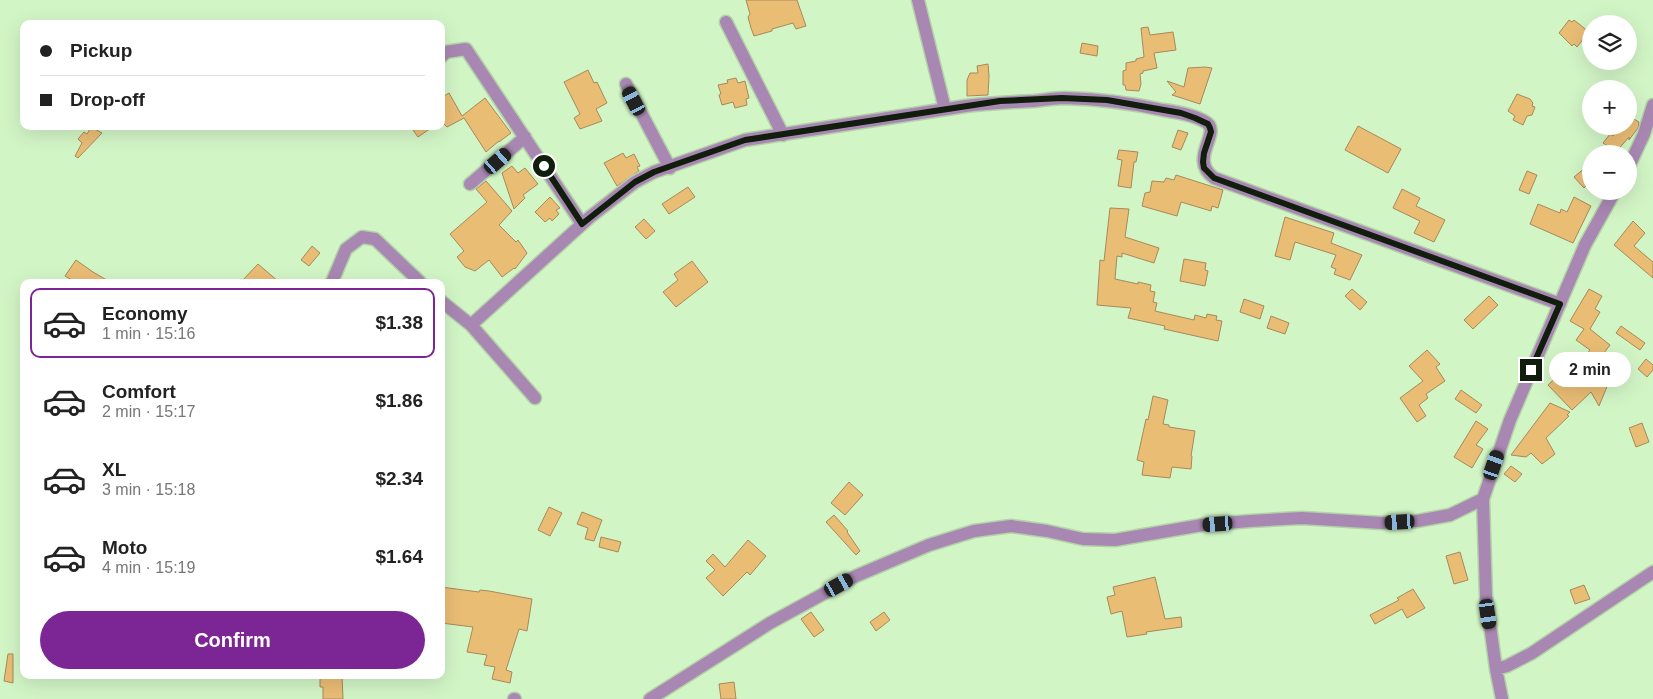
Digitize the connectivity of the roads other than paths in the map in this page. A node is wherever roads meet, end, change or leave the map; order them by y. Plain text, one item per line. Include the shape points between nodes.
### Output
1 (918, 0) edge
2 (726, 22) dead end
3 (445, 53) edge
4 (626, 84) dead end
5 (1653, 105) edge
6 (945, 109) junction
7 (783, 135) junction
8 (525, 137) junction
9 (1637, 149) edge
10 (670, 168) junction
11 (470, 184) dead end
12 (1610, 200) edge
13 (582, 224) junction
14 (333, 279) edge
15 (417, 279) edge
16 (445, 304) edge
17 (1560, 304) junction
18 (471, 325) junction
19 (535, 398) dead end
20 (1483, 499) junction
21 (1653, 572) edge
22 (1496, 669) junction
23 (650, 699) edge
24 (1502, 699) edge

1 - 6 street
2 - 7 street
3 - 8 street via 466,49
4 - 10 street
5 - 9 street
6 - 7 street
6 - 17 street via 1000,101 1062,98 1107,100 1181,113 1208,124 1211,132 1203,162 1204,168 1214,178
7 - 10 street via 745,140
8 - 11 street
8 - 13 street
10 - 13 street via 635,182
12 - 17 street via 1585,245
13 - 18 street
14 - 15 street via 346,249 362,237 375,239
16 - 18 street
17 - 20 street via 1510,420
18 - 19 street
20 - 22 street via 1486,596
20 - 23 street via 1450,515 1418,521 1382,523 1302,518 1250,521 1202,525 1115,540 1083,539 1011,526 974,531 929,545 856,576 770,623
21 - 22 street via 1532,653
22 - 24 street

